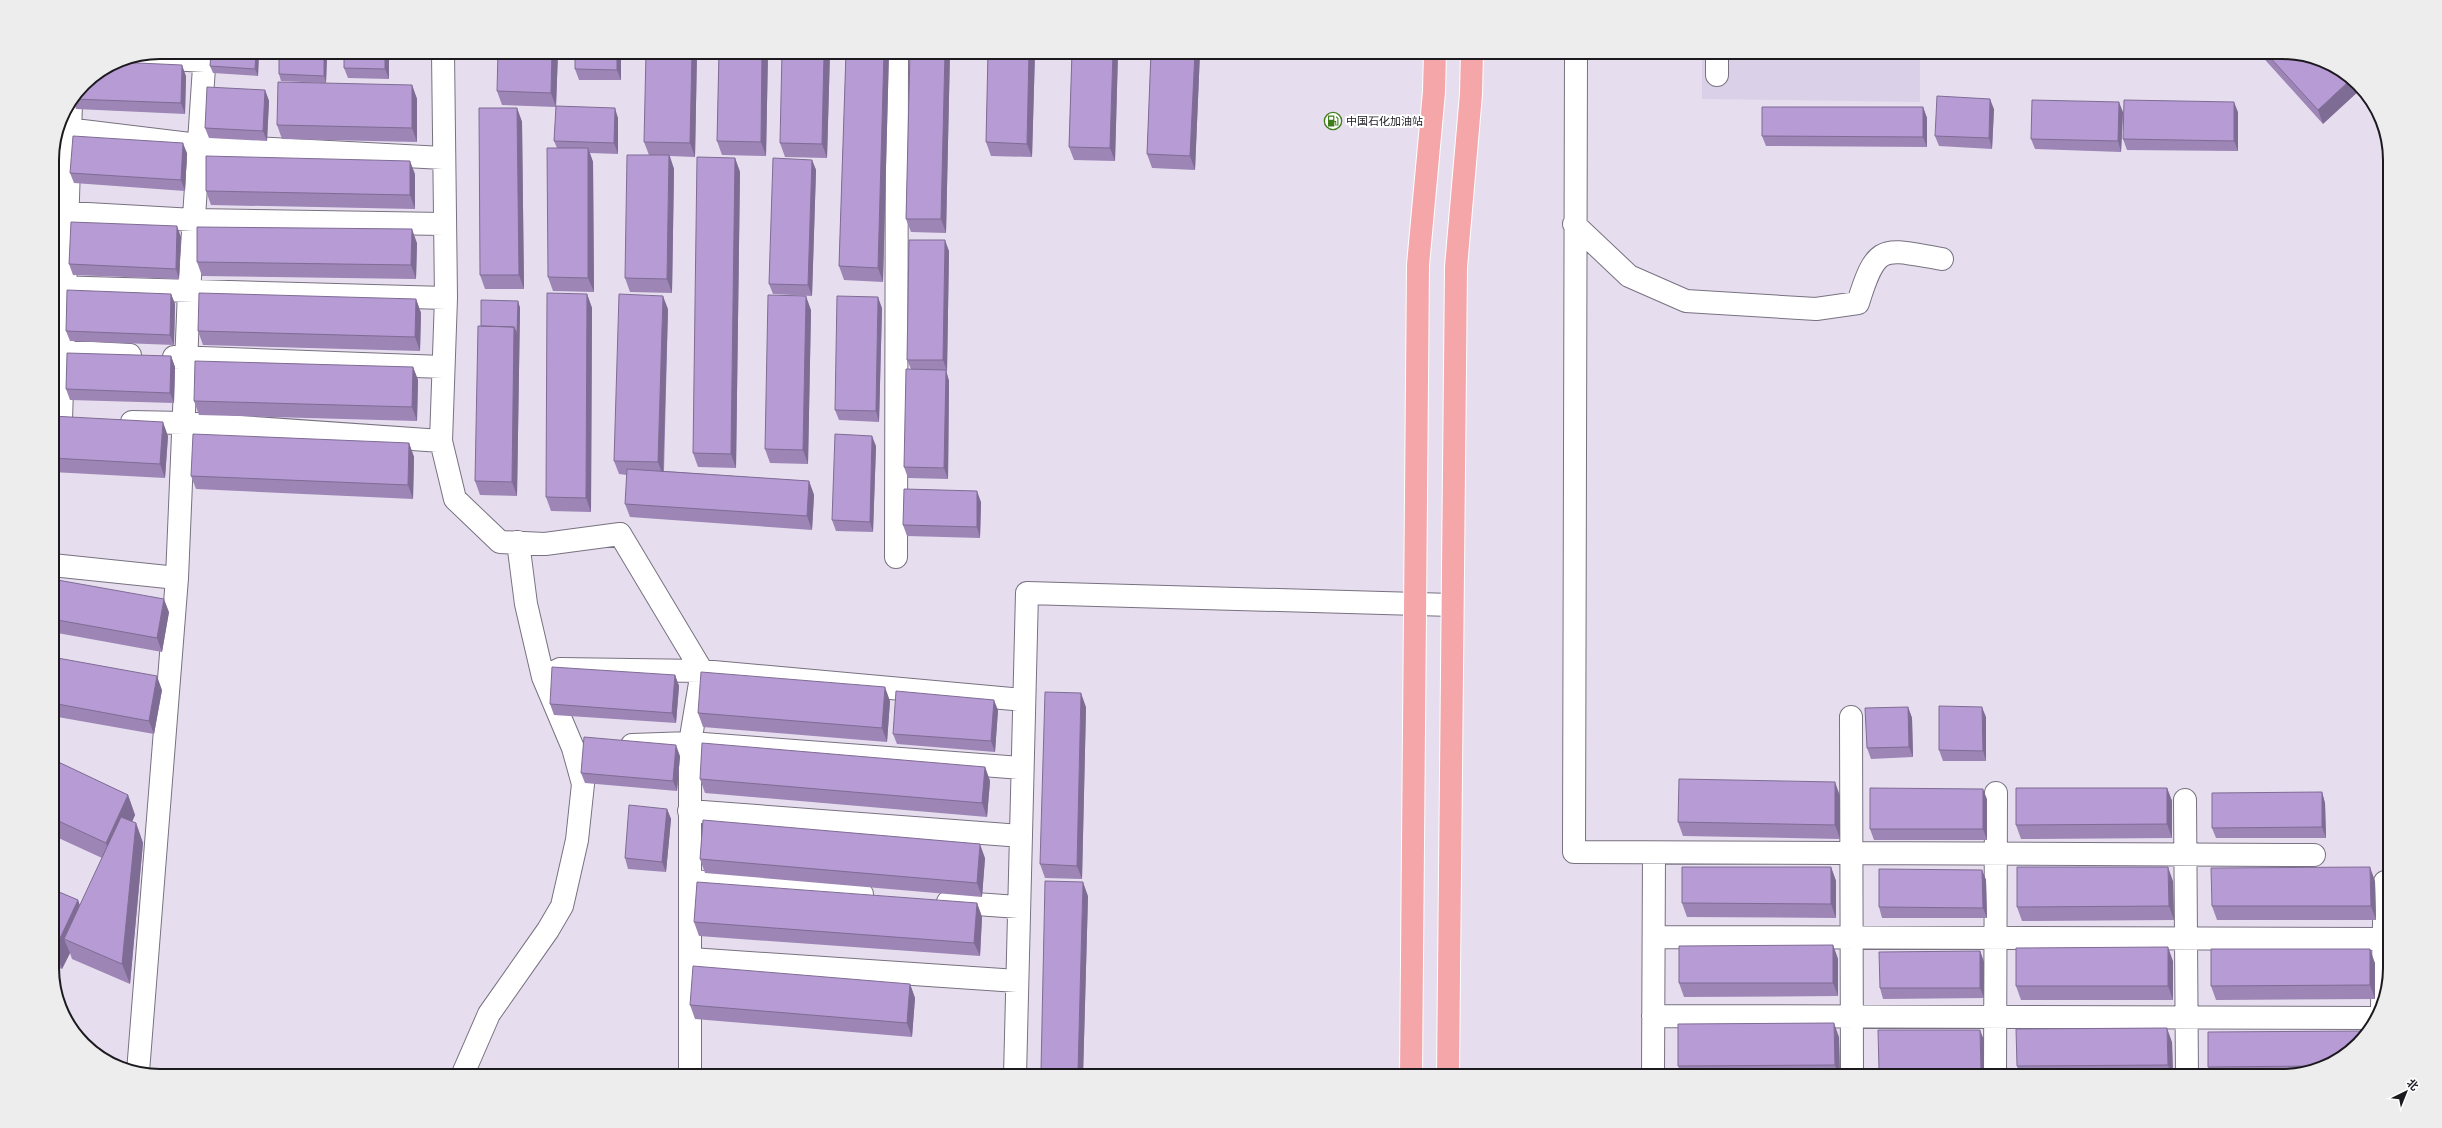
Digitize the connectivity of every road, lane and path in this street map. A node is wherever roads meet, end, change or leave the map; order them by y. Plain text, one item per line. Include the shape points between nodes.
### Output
1 (205, 59) edge
2 (443, 59) edge
3 (897, 59) edge
4 (1435, 59) edge
5 (1472, 59) edge
6 (1576, 59) edge
7 (1717, 59) edge
8 (1717, 75) dead end
9 (64, 128) edge
10 (198, 145) junction
11 (442, 158) junction
12 (60, 213) edge
13 (194, 220) junction
14 (444, 224) junction
15 (1574, 224) junction
16 (1942, 259) dead end
17 (59, 287) edge
18 (189, 292) junction
19 (446, 298) junction
20 (59, 351) edge
21 (188, 358) junction
22 (442, 367) junction
23 (59, 419) edge
24 (84, 420) edge
25 (115, 421) edge
26 (184, 423) junction
27 (441, 442) junction
28 (518, 542) junction
29 (896, 557) dead end
30 (59, 567) edge
31 (177, 578) junction
32 (1416, 603) junction
33 (1452, 605) junction
34 (702, 671) junction
35 (543, 677) junction
36 (1024, 700) junction
37 (1851, 717) dead end
38 (690, 743) junction
39 (615, 746) edge
40 (1022, 768) junction
41 (1996, 793) dead end
42 (2185, 800) dead end
43 (689, 811) junction
44 (1021, 836) junction
45 (1654, 853) junction
46 (1851, 854) junction
47 (1995, 854) junction
48 (2185, 855) junction
49 (2314, 855) dead end
50 (691, 880) junction
51 (878, 896) edge
52 (925, 900) edge
53 (1019, 907) junction
54 (1852, 936) junction
55 (1654, 937) junction
56 (1995, 938) junction
57 (2186, 938) junction
58 (2383, 939) edge
59 (691, 959) junction
60 (1017, 981) junction
61 (1653, 1016) junction
62 (1995, 1016) junction
63 (1852, 1017) junction
64 (2186, 1018) junction
65 (2369, 1018) edge
66 (138, 1067) edge
67 (465, 1069) edge
68 (690, 1069) edge
69 (1014, 1069) edge
70 (1411, 1069) edge
71 (1448, 1069) edge
72 (1653, 1069) edge
73 (1852, 1069) edge
74 (1995, 1069) edge
75 (2187, 1069) edge

1 - 10 street
2 - 11 street
3 - 29 street
4 - 32 main road via 1418,265
5 - 33 main road via 1456,267
6 - 15 street
7 - 8 street
9 - 10 street
9 - 12 street
10 - 11 street
10 - 13 street
11 - 14 street
12 - 13 street
12 - 17 street
13 - 14 street
13 - 18 street
14 - 19 street
15 - 16 street via 1629,276 1686,301 1816,309 1858,303 1867,272 1880,255 1896,251
15 - 45 street via 1574,852
17 - 18 street
18 - 19 street
18 - 21 street
19 - 22 street
20 - 21 street
21 - 22 street
21 - 26 street
22 - 27 street
23 - 24 street
25 - 26 street
26 - 27 street
26 - 31 street
27 - 28 street via 455,499 500,542
28 - 34 street via 545,544 620,534
28 - 35 street via 526,604
30 - 31 street
31 - 66 street
32 - 33 street
32 - 36 street via 1027,594
32 - 70 main road
33 - 71 main road
34 - 35 street via 560,669
34 - 36 street
34 - 38 street
35 - 67 street via 583,748 584,784 577,840 562,906 489,1014
36 - 40 street
37 - 46 street
38 - 39 street
38 - 40 street
38 - 43 street
40 - 44 street
41 - 47 street
42 - 48 street
43 - 44 street
43 - 50 street
44 - 53 street
45 - 46 street
45 - 55 street
46 - 47 street
46 - 54 street
47 - 48 street
47 - 56 street
48 - 49 street
48 - 57 street
50 - 51 street
50 - 59 street
52 - 53 street
53 - 60 street
54 - 55 street
54 - 56 street
54 - 63 street
55 - 61 street
56 - 57 street
56 - 62 street
57 - 58 street
57 - 64 street
59 - 60 street
59 - 68 street
60 - 69 street
61 - 63 street
61 - 72 street
62 - 63 street
62 - 64 street
62 - 74 street
63 - 73 street
64 - 65 street
64 - 75 street

